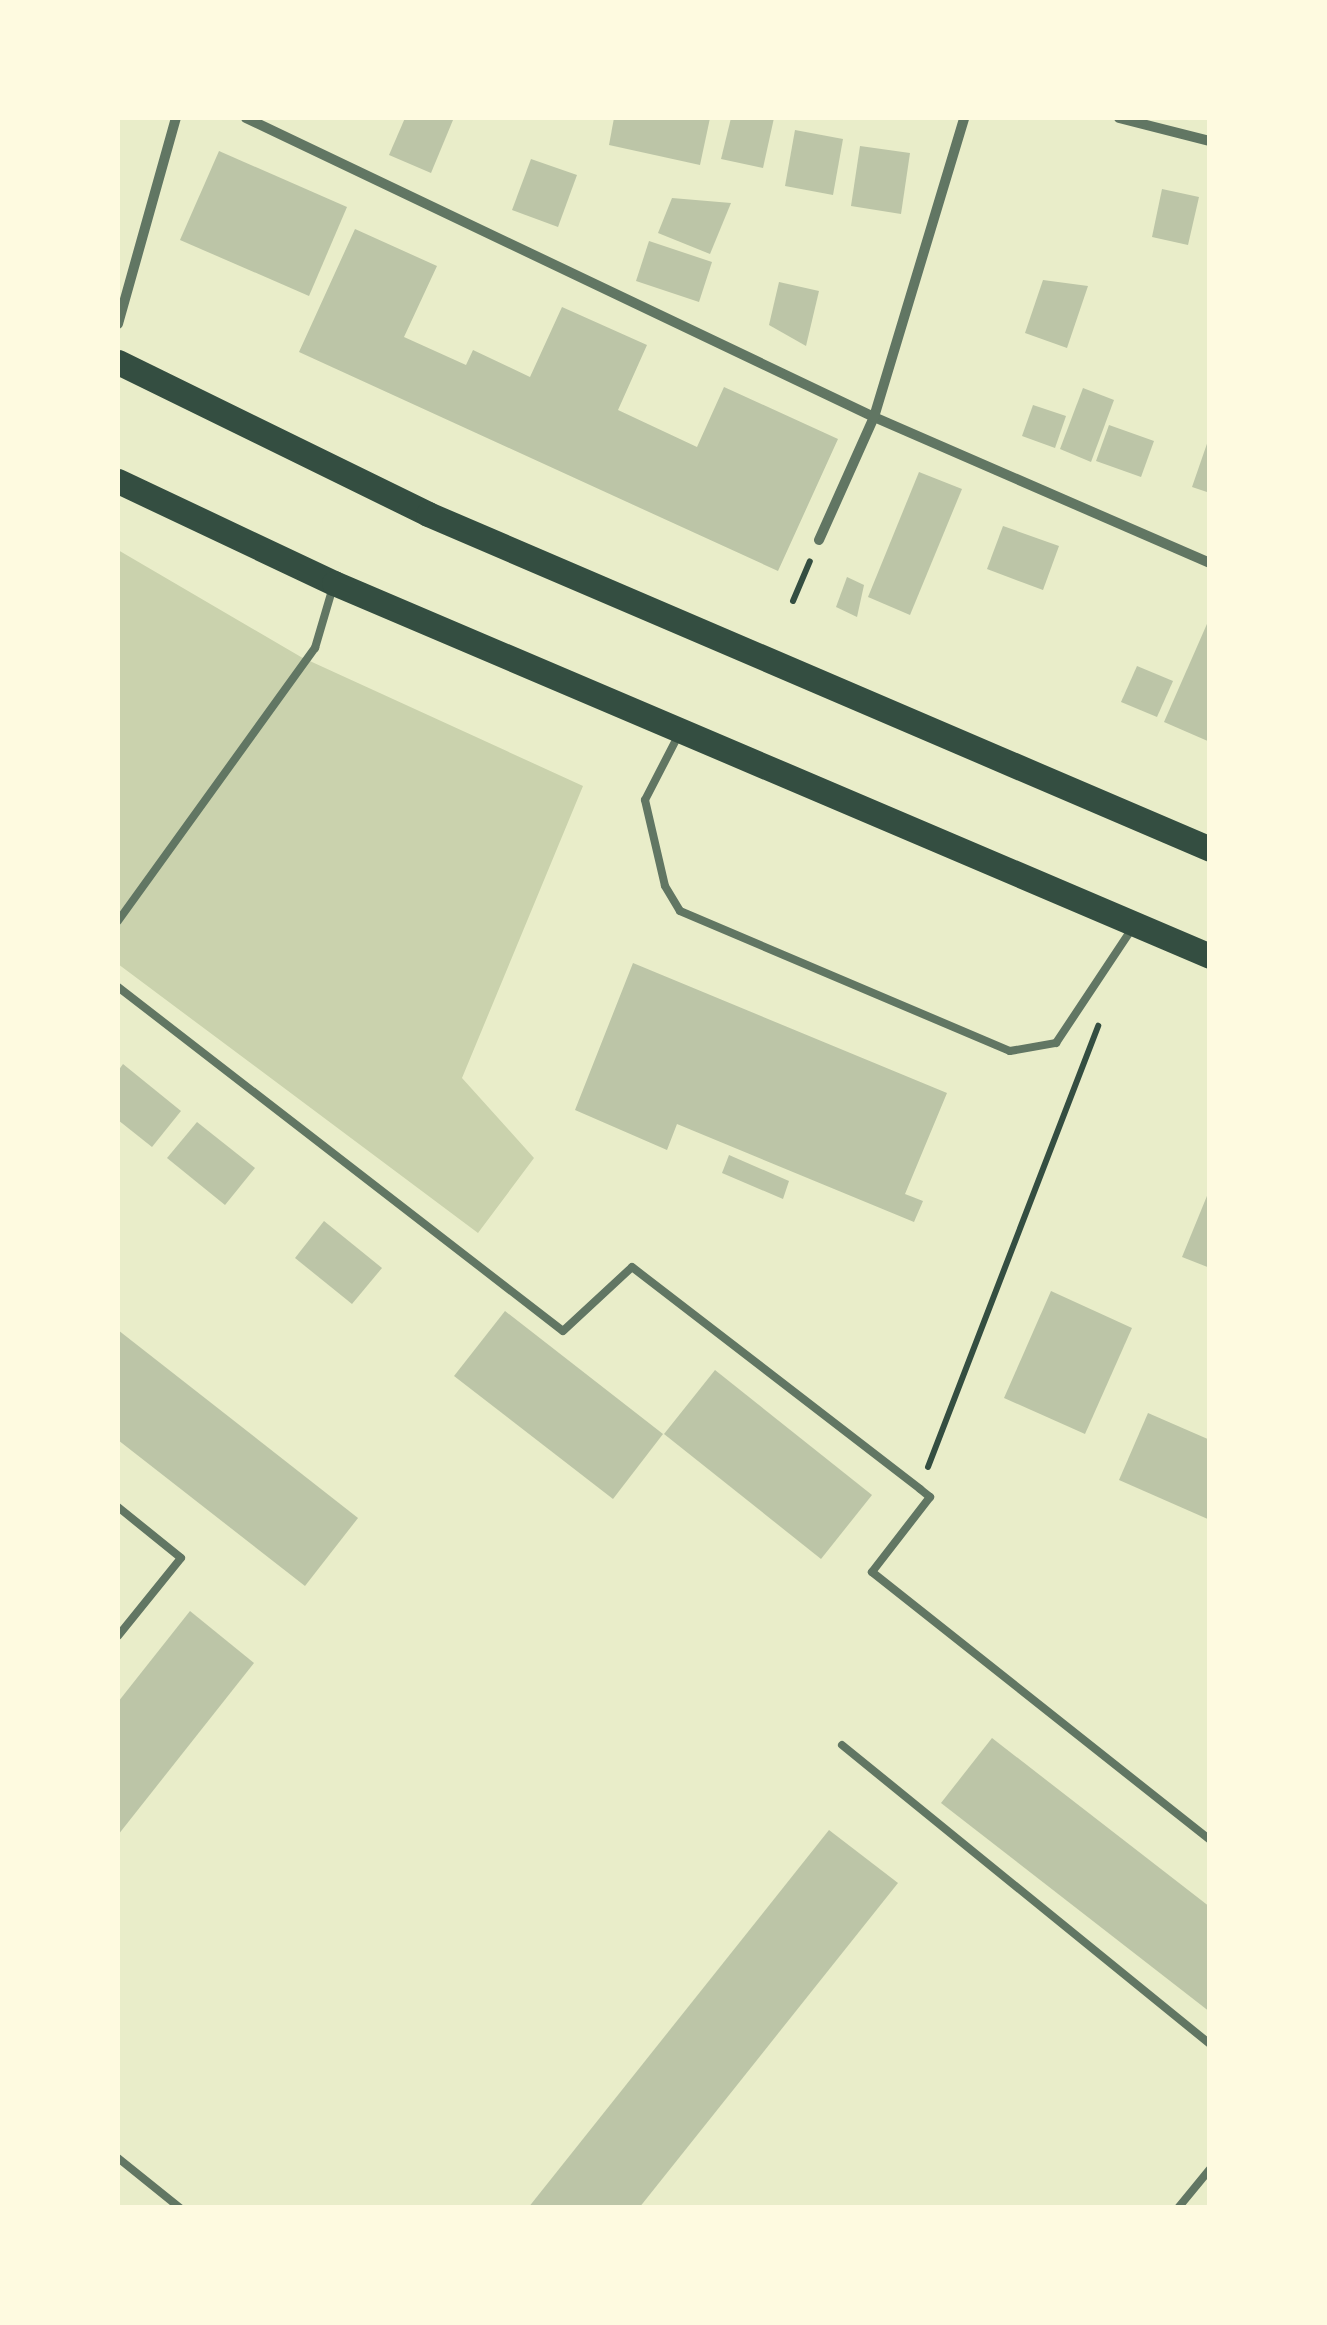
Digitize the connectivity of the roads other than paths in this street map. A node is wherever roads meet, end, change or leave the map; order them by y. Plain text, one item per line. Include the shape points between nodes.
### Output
1 (176, 118) edge
2 (246, 118) edge
3 (964, 118) edge
4 (1119, 118) edge
5 (1210, 141) edge
6 (118, 324) edge
7 (118, 362) edge
8 (874, 418) junction
9 (118, 481) edge
10 (819, 540) road end
11 (1210, 563) edge
12 (334, 583) junction
13 (680, 732) junction
14 (1210, 849) edge
15 (118, 921) edge
16 (1135, 924) junction
17 (1210, 956) edge
18 (118, 987) edge
19 (118, 1507) edge
20 (118, 1636) edge
21 (842, 1744) dead end
22 (1210, 1840) edge
23 (1210, 2044) edge
24 (118, 2158) edge
25 (1210, 2169) edge
26 (180, 2208) edge
27 (1178, 2208) edge

1 - 6 street
2 - 8 street
3 - 8 street
4 - 5 street
7 - 14 main road via 428,514
8 - 10 street
8 - 11 street
9 - 12 main road
12 - 13 main road
12 - 15 lane via 315,648
13 - 16 main road
13 - 16 lane via 644,800 665,886 680,912 1010,1050 1056,1044
16 - 17 main road
18 - 22 lane via 563,1330 632,1267 920,1489 930,1497 872,1572
19 - 20 lane via 181,1558
21 - 23 lane
24 - 26 lane
25 - 27 lane

